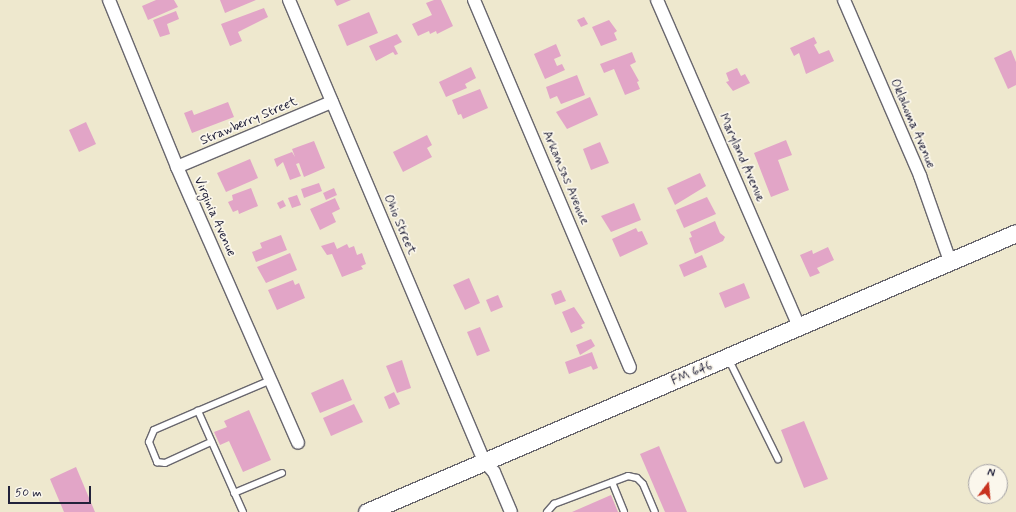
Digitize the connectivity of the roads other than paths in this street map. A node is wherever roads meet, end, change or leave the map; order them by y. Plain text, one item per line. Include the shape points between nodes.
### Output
1 (109, 0) edge
2 (288, 0) edge
3 (474, 0) edge
4 (657, 0) edge
5 (844, 0) edge
6 (332, 102) junction
7 (177, 167) junction
8 (1016, 232) edge
9 (950, 261) junction
10 (800, 327) junction
11 (728, 358) junction
12 (630, 367) dead end
13 (271, 380) junction
14 (198, 411) junction
15 (212, 442) junction
16 (298, 442) dead end
17 (778, 458) dead end
18 (484, 461) junction
19 (282, 473) dead end
20 (612, 482) junction
21 (234, 493) junction
22 (243, 512) edge
23 (367, 512) edge
24 (511, 512) edge
25 (547, 512) edge
26 (624, 512) edge
27 (654, 512) edge

1 - 7 street, Virginia Avenue
2 - 6 street, Ohio Street
3 - 12 street, Arkansas Avenue
4 - 10 street, Maryland Avenue
5 - 9 street, Oklahoma Avenue via 920,176
6 - 7 street, Strawberry Street
6 - 18 street, Ohio Street
7 - 13 street, Virginia Avenue
8 - 9 main road, FM 646 / FM 646
9 - 10 main road, FM 646 / FM 646
10 - 11 main road, FM 646 / FM 646
11 - 17 lane
11 - 18 main road, FM 646 / FM 646
13 - 14 lane
13 - 16 street, Virginia Avenue
14 - 15 lane
14 - 15 lane via 154,430 149,442 157,462 166,463
15 - 21 lane
18 - 23 main road, FM 646 / FM 646
18 - 24 street, Ohio Street via 494,472
19 - 21 lane
20 - 25 lane via 554,504
20 - 26 lane
20 - 27 lane via 628,476 637,478 643,484
21 - 22 lane

